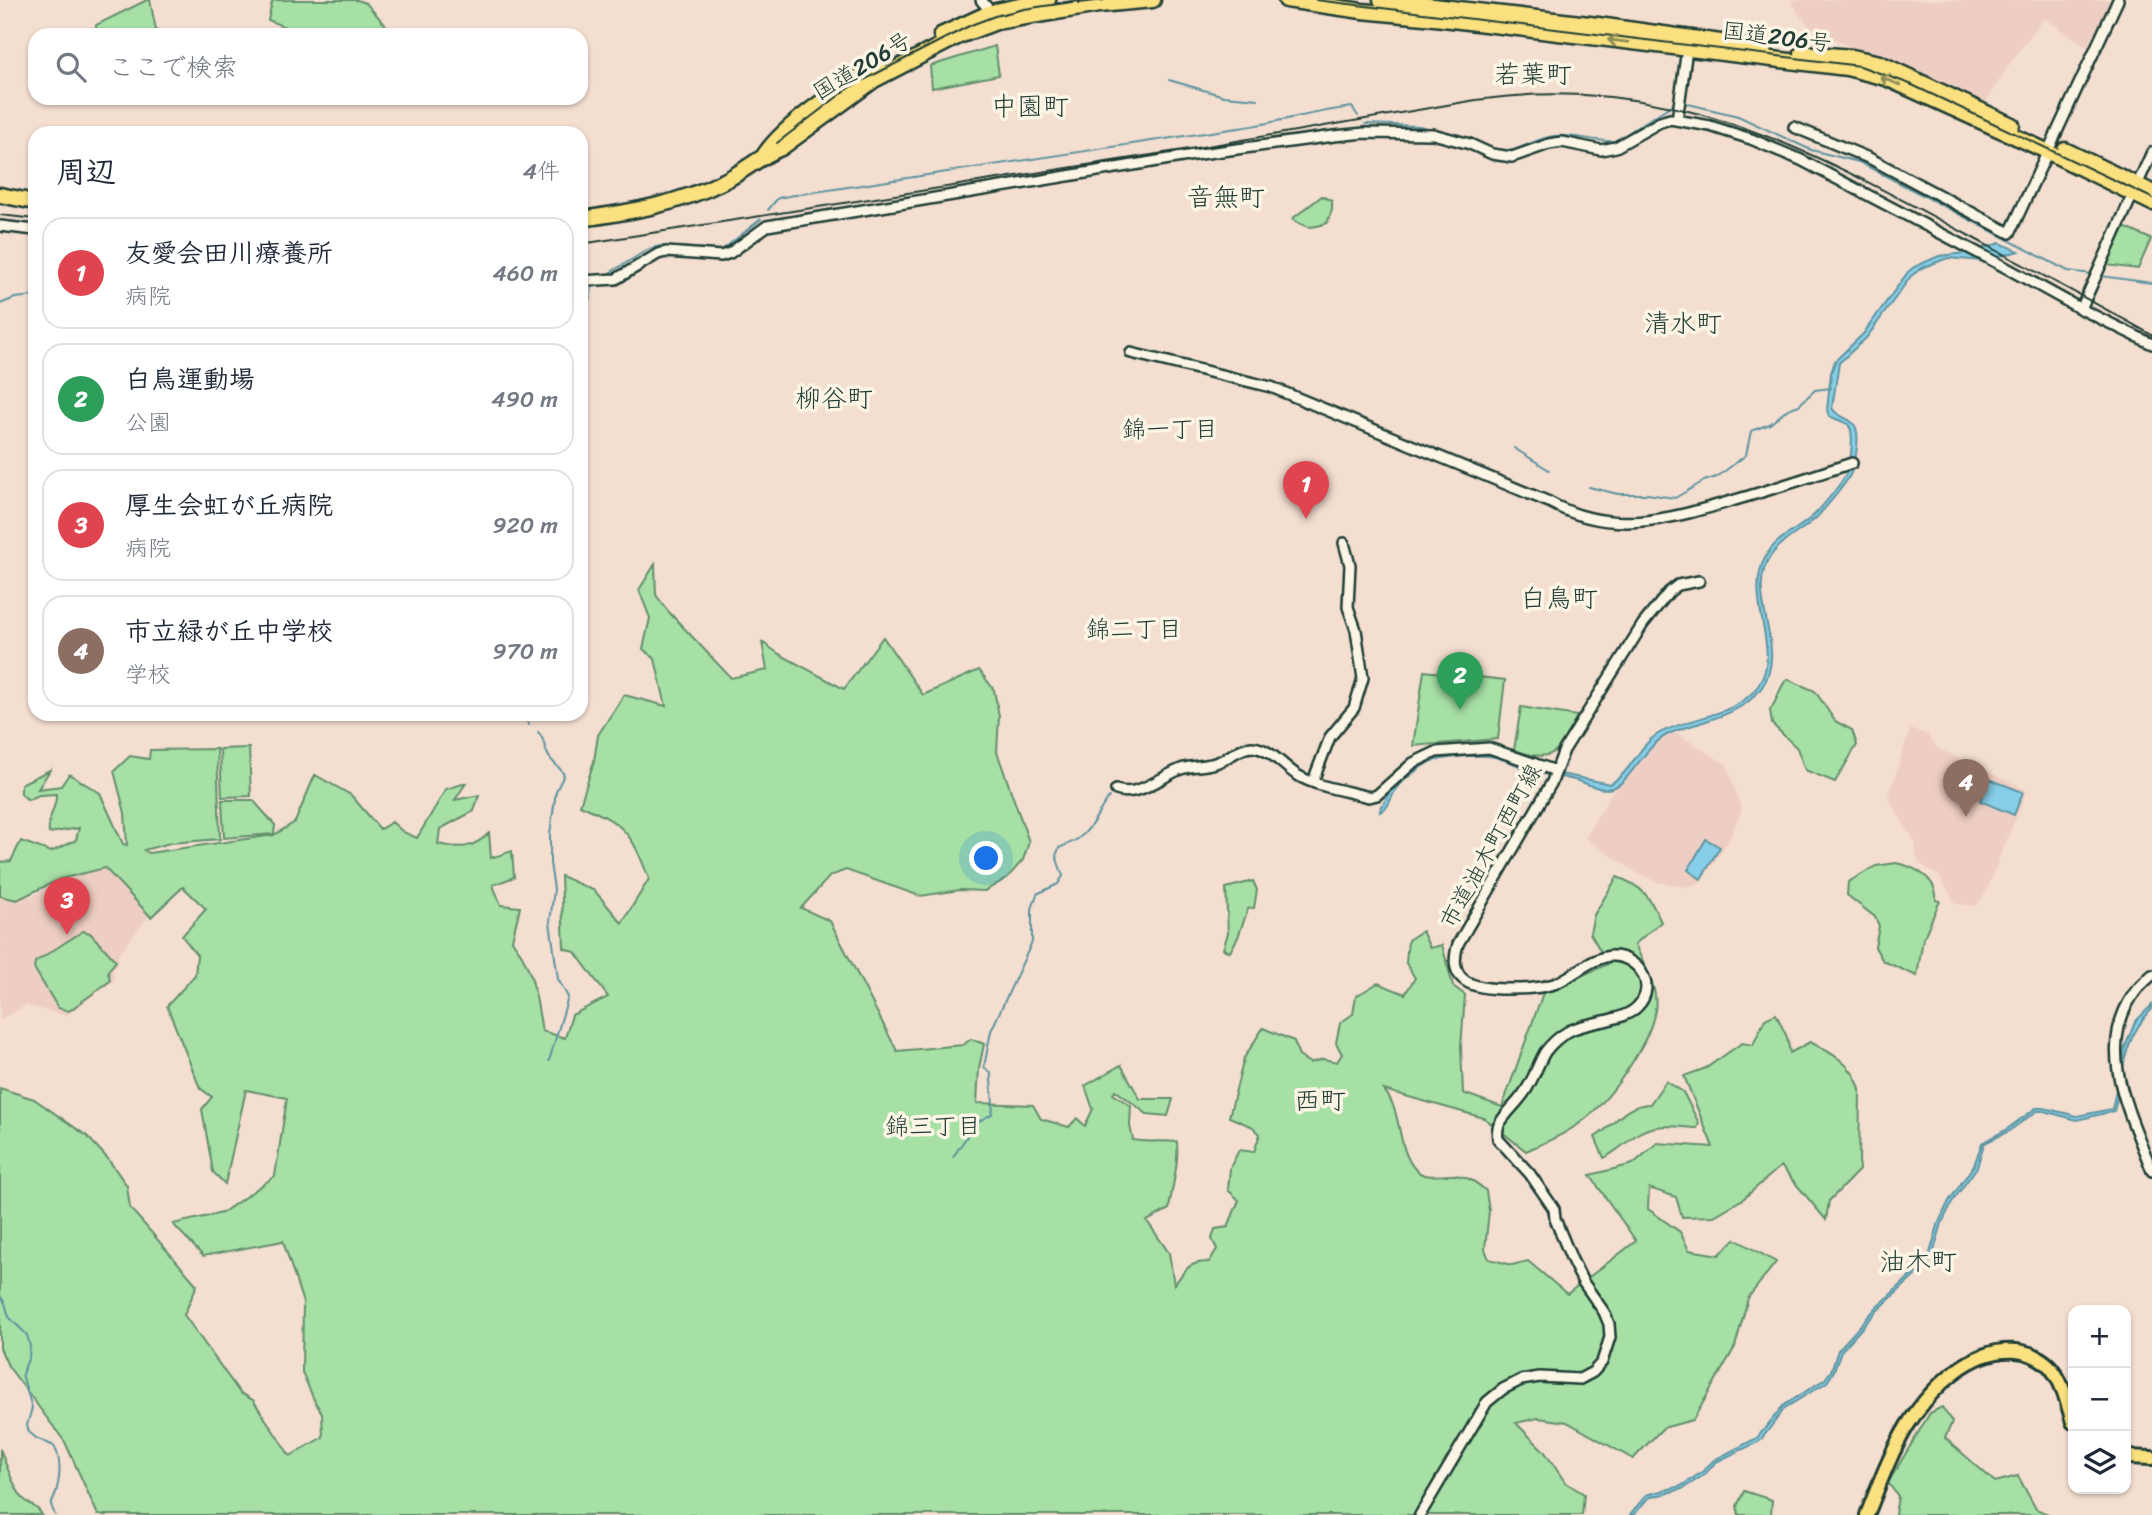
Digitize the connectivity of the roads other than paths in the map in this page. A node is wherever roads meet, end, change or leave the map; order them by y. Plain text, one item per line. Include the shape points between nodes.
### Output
1 (981, 0) edge
2 (1048, 0) edge
3 (1153, 0) edge
4 (1286, 0) edge
5 (1381, 0) edge
6 (2118, 0) edge
7 (1448, 9) edge
8 (991, 12) junction
9 (1687, 49) junction
10 (1677, 120) junction
11 (1794, 127) dead end
12 (2049, 148) junction
13 (2152, 152) edge
14 (765, 154) junction
15 (2135, 189) junction
16 (2152, 192) edge
17 (0, 195) edge
18 (28, 201) edge
19 (2152, 203) edge
20 (588, 218) edge
21 (0, 226) edge
22 (28, 229) edge
23 (588, 281) edge
24 (2081, 309) junction
25 (2152, 344) edge
26 (1131, 353) dead end
27 (1852, 464) dead end
28 (1344, 544) dead end
29 (1699, 581) dead end
30 (1556, 771) junction
31 (1313, 781) junction
32 (1116, 790) dead end
33 (2152, 975) edge
34 (2152, 1171) edge
35 (2068, 1409) edge
36 (2131, 1457) edge
37 (2152, 1458) edge
38 (1420, 1515) edge
39 (1867, 1515) edge

1 - 8 street
2 - 8 highway, 国道206号
3 - 14 highway, 国道206号 via 996,22 960,36 857,90 781,148
4 - 7 highway, 国道206号 via 1362,11
5 - 7 highway, 国道206号
6 - 12 street
9 -> 7 highway, 国道206号
7 - 12 highway, 国道206号 via 1862,58 1896,69
8 - 14 highway, 国道206号 via 853,80 775,140
9 - 10 street
12 -> 9 highway, 国道206号 via 1869,73
10 - 23 street via 1660,122 1616,147 1601,150 1562,142 1512,157 1421,134 1334,136 1200,154 767,226 721,256 666,252 616,279
10 - 24 street via 1751,139 1801,160
11 - 12 street via 1871,159 2011,233
12 - 15 highway, 国道206号
13 - 15 street
14 - 20 highway, 国道206号 via 724,181 672,202
15 - 16 highway, 国道206号
15 - 19 highway, 国道206号
15 - 24 street
17 - 18 highway
21 - 22 street
24 - 25 street
26 - 27 street via 1285,392 1569,513 1600,520 1672,519
28 - 31 street via 1350,565 1348,607 1363,678 1354,708 1330,737
29 - 30 street, 市道油木町西町線 via 1678,585 1643,624 1564,750
30 - 31 street via 1489,748 1424,756 1369,797
30 - 38 street, 市道油木町西町線 via 1454,957 1462,979 1474,987 1540,988 1608,956 1629,960 1643,974 1647,985 1638,1007 1558,1038 1497,1131 1498,1139 1554,1209 1572,1260 1609,1324 1608,1348 1594,1372 1580,1380 1521,1380 1487,1402
31 - 32 street via 1252,747 1216,763 1184,768 1161,781
33 - 34 street via 2134,994 2120,1021 2116,1053 2119,1077
35 - 39 main road via 2054,1371 2031,1353 2011,1350 1966,1363 1926,1400 1907,1427
36 - 37 main road

